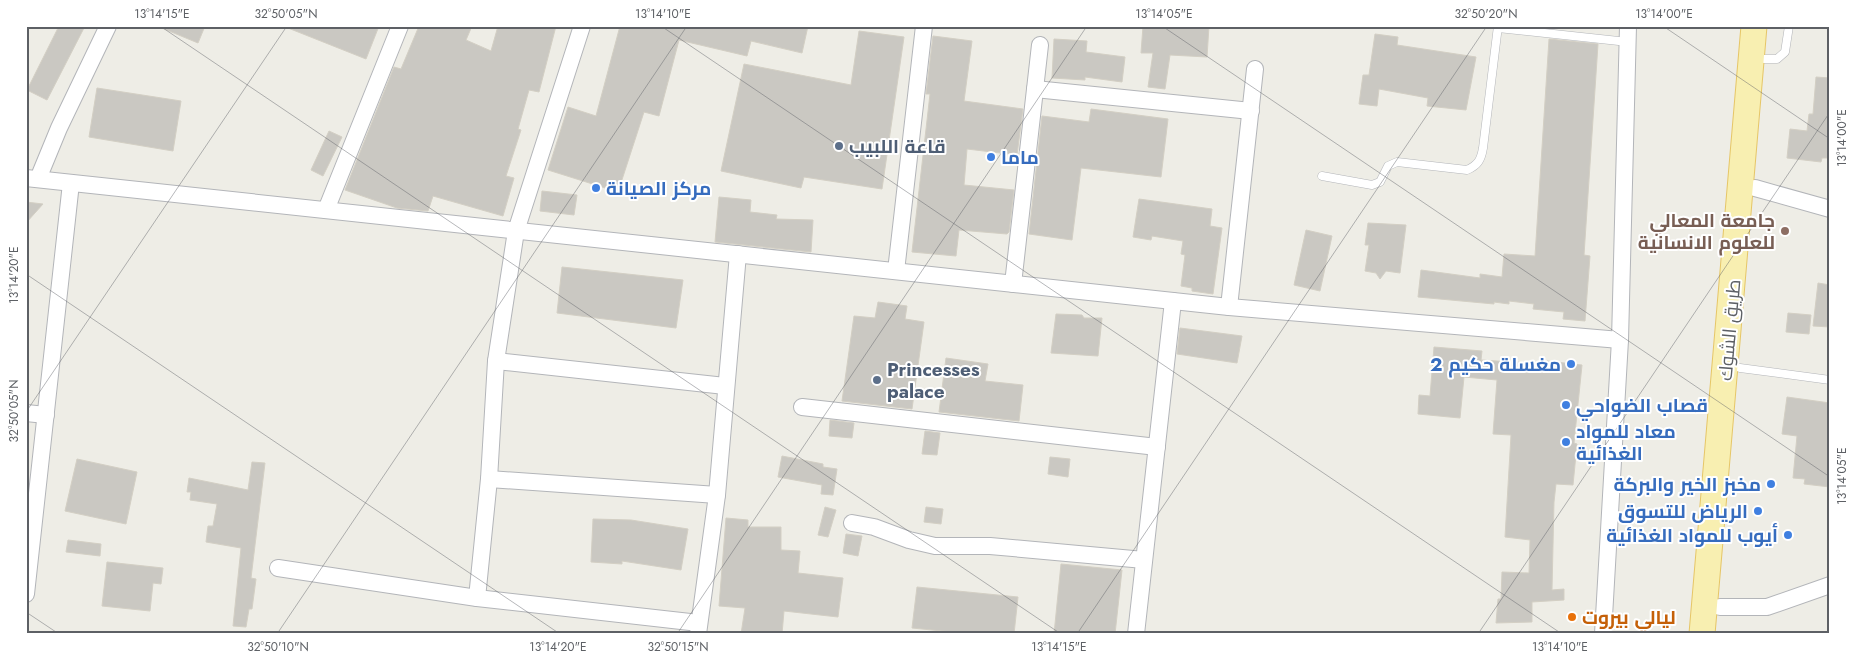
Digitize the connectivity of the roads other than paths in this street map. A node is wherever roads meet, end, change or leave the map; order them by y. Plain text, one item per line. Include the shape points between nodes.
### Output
1 (108, 26) edge
2 (400, 26) edge
3 (582, 26) edge
4 (924, 26) edge
5 (1754, 26) edge
6 (1767, 26) edge
7 (1788, 26) edge
8 (1498, 27) edge
9 (1628, 34) edge
10 (1040, 45) dead end
11 (1764, 58) junction
12 (1255, 69) dead end
13 (1035, 89) junction
14 (1251, 111) junction
15 (1322, 176) dead end
16 (32, 179) edge
17 (72, 183) junction
18 (1755, 188) junction
19 (1830, 209) edge
20 (326, 210) junction
21 (516, 231) junction
22 (738, 254) junction
23 (896, 271) junction
24 (1013, 284) junction
25 (1173, 301) junction
26 (1229, 307) junction
27 (1620, 340) junction
28 (496, 361) junction
29 (1740, 368) junction
30 (1830, 380) edge
31 (725, 386) junction
32 (802, 407) dead end
33 (26, 413) edge
34 (46, 415) junction
35 (1157, 447) junction
36 (489, 479) junction
37 (717, 495) junction
38 (852, 523) dead end
39 (1144, 560) junction
40 (278, 568) dead end
41 (1714, 579) junction
42 (1830, 585) edge
43 (26, 594) edge
44 (477, 598) junction
45 (1720, 607) junction
46 (699, 629) edge
47 (1136, 634) edge
48 (1603, 634) edge
49 (1702, 634) edge
50 (1717, 634) edge

1 - 16 street
2 - 20 street
3 - 21 street
4 - 23 street
5 - 41 main road, طريق الشوك
6 - 11 main road, طريق الشوك
7 - 11 lane via 1785,52 1778,59
8 - 9 lane
8 - 15 lane via 1483,148 1475,166 1467,170 1397,162 1388,166 1380,182 1372,185
9 - 27 street
10 - 13 street
11 - 18 main road, طريق الشوك
12 - 14 street
13 - 14 street
13 - 24 street
14 - 26 street
16 - 17 street
17 - 20 street
17 - 34 street
18 - 19 street
18 - 29 main road, طريق الشوك
20 - 21 street
21 - 22 street
21 - 28 street
22 - 23 street
22 - 31 street
23 - 24 street
24 - 25 street
25 - 26 street
25 - 35 street
26 - 27 street
27 - 48 street
28 - 31 street
28 - 36 street
29 - 30 lane
29 - 41 main road, طريق الشوك
31 - 37 street
32 - 35 street
33 - 34 street
34 - 43 street
35 - 39 street
36 - 37 street
36 - 44 street
37 - 46 street
38 - 39 street via 935,546 990,546
39 - 47 street
40 - 44 street
41 - 45 main road, طريق الشوك
41 - 49 main road, طريق الشوك
42 - 45 street via 1767,607
44 - 46 street
45 - 50 main road, طريق الشوك

